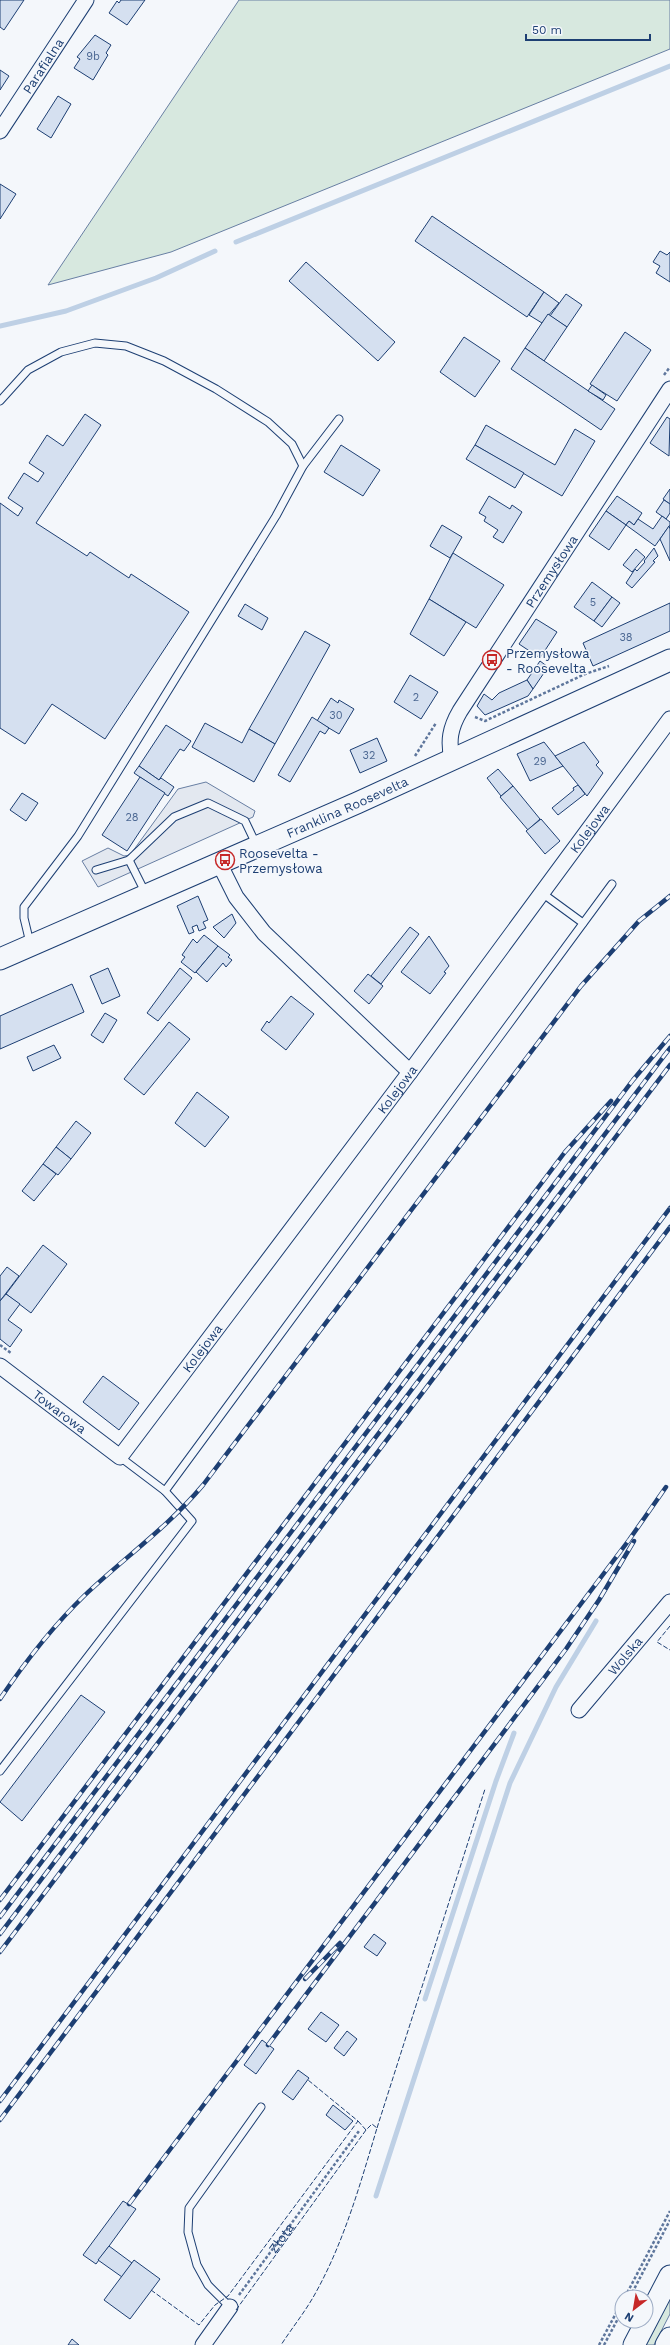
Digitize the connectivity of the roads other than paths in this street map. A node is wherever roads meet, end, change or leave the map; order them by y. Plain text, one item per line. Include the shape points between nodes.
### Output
1 (86, 0) edge
2 (0, 131) edge
3 (670, 389) edge
4 (0, 401) edge
5 (339, 419) dead end
6 (302, 466) junction
7 (670, 660) edge
8 (670, 719) edge
9 (452, 759) junction
10 (257, 846) junction
11 (129, 860) junction
12 (219, 863) junction
13 (96, 870) dead end
14 (612, 884) dead end
15 (542, 893) junction
16 (147, 895) junction
17 (583, 923) junction
18 (32, 947) junction
19 (0, 959) edge
20 (410, 1072) junction
21 (0, 1366) edge
22 (120, 1457) junction
23 (165, 1491) junction
24 (670, 1602) edge
25 (579, 1710) dead end
26 (0, 1771) edge
27 (262, 2107) dead end
28 (670, 2276) edge
29 (230, 2307) joint
30 (670, 2338) edge
31 (203, 2345) edge
32 (634, 2345) edge
33 (666, 2345) edge

1 - 2 street, Parafialna
3 - 9 street, Przemysłowa via 460,711 449,736
4 - 6 lane via 28,370 61,352 95,343 126,346 164,361 216,389 268,422 292,444
5 - 6 lane
6 - 18 lane via 276,516 78,836 24,907 24,918
7 - 9 street, Franklina Roosevelta
8 - 15 street, Kolejowa
9 - 10 street, Franklina Roosevelta
10 - 11 lane via 245,821 208,803 174,817
10 - 12 street, Franklina Roosevelta
11 - 13 lane
11 - 16 lane
12 - 16 street, Franklina Roosevelta
12 - 20 street via 236,897 264,933
14 - 17 lane
15 - 17 lane
15 - 20 street, Kolejowa
16 - 18 street, Franklina Roosevelta
17 - 23 lane
18 - 19 street, Franklina Roosevelta
20 - 22 street, Kolejowa
21 - 22 street, Towarowa
22 - 23 lane
23 - 26 lane via 192,1521
24 - 25 street, Wolska
27 - 29 lane via 189,2208 188,2232 197,2265 208,2285
28 - 32 street
29 - 31 street
30 - 33 street

